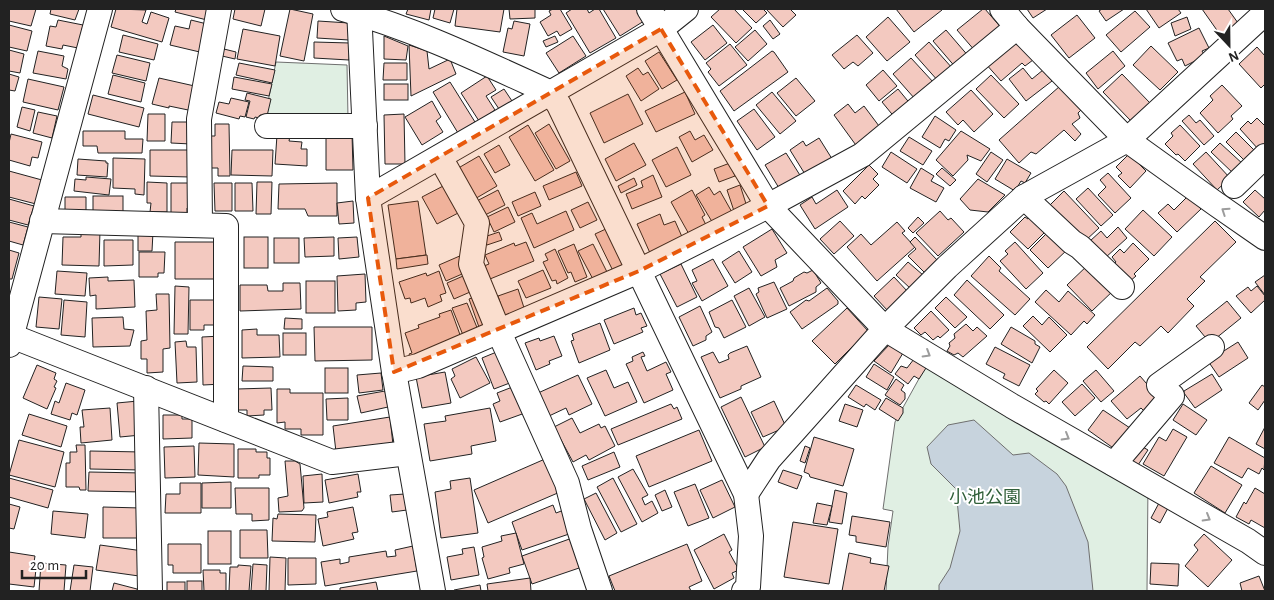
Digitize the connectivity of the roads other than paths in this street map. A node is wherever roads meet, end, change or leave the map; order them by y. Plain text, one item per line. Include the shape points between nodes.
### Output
1 (100, 9) edge
2 (219, 9) edge
3 (686, 9) edge
4 (1002, 9) edge
5 (354, 10) edge
6 (1265, 13) edge
7 (655, 19) edge
8 (1017, 27) junction
9 (551, 93) junction
10 (267, 126) dead end
11 (365, 126) junction
12 (1128, 140) junction
13 (1265, 156) edge
14 (440, 157) junction
15 (1234, 186) dead end
16 (1024, 197) junction
17 (368, 198) junction
18 (768, 206) junction
19 (42, 221) junction
20 (200, 225) junction
21 (1265, 238) edge
22 (639, 271) junction
23 (1122, 287) dead end
24 (885, 329) junction
25 (500, 332) junction
26 (10, 339) edge
27 (1212, 347) dead end
28 (394, 372) junction
29 (146, 388) junction
30 (226, 420) junction
31 (408, 453) junction
32 (1114, 464) junction
33 (746, 494) junction
34 (1265, 553) edge
35 (150, 591) edge
36 (433, 591) edge
37 (600, 591) edge
38 (744, 591) edge

1 - 19 street
2 - 20 street via 198,119
3 - 7 street
4 - 8 street
5 - 9 street via 429,38
5 - 11 street
6 - 12 street
7 - 9 street
7 - 18 street
8 - 12 street
8 - 18 street via 862,155
9 - 14 street
9 - 22 street via 560,105
10 - 11 street
11 - 17 street
12 - 16 street
21 -> 12 street
13 - 15 street
14 - 17 street
14 - 25 street via 477,223 471,264
16 - 23 street
16 - 24 street
17 - 28 street
18 - 22 street
18 - 24 street
19 - 20 street
19 - 26 street
20 - 30 street via 226,226
22 - 25 street
22 - 33 street
24 -> 32 street
24 - 33 street via 769,459
25 - 28 street via 418,366
25 - 37 street via 567,484
26 - 29 street
27 - 32 street via 1159,385 1172,396
28 - 31 street
29 - 30 street
29 - 35 street
30 - 31 street via 332,462
31 - 36 street
32 -> 34 street
33 - 38 street via 751,536 748,587

